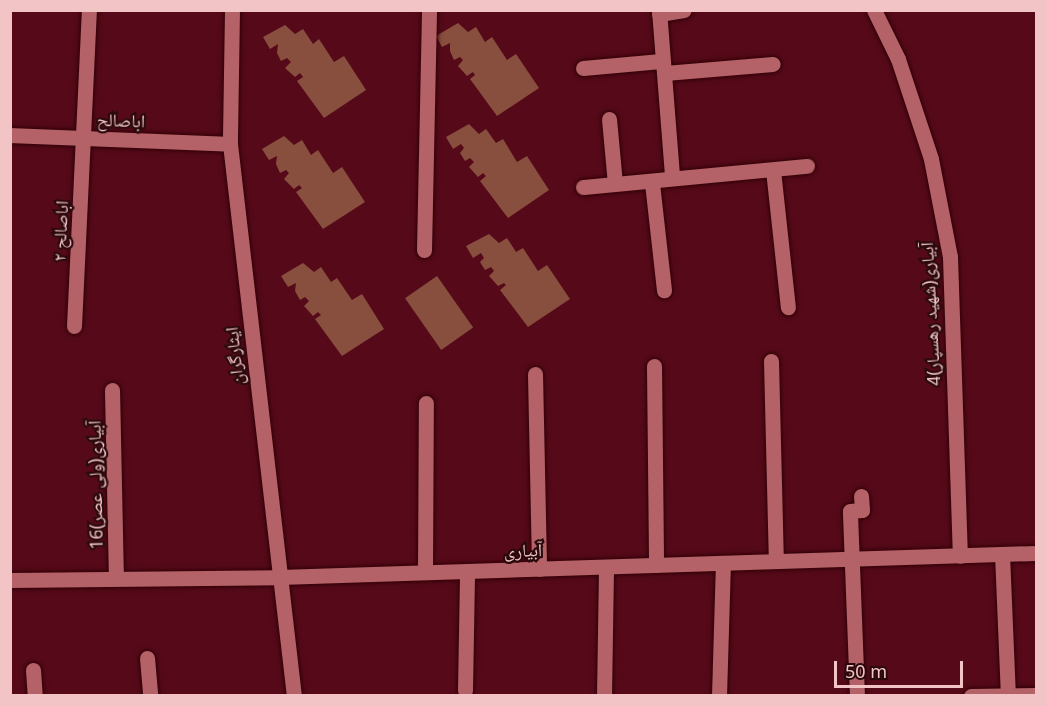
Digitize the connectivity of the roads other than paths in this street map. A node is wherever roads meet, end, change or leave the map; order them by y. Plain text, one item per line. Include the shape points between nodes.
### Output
1 (89, 10) edge
2 (232, 10) edge
3 (429, 10) edge
4 (684, 10) edge
5 (874, 10) edge
6 (659, 12) edge
7 (773, 64) dead end
8 (663, 67) junction
9 (584, 68) dead end
10 (609, 119) dead end
11 (10, 135) edge
12 (84, 139) junction
13 (230, 144) junction
14 (807, 166) dead end
15 (773, 170) junction
16 (672, 177) junction
17 (652, 183) junction
18 (615, 184) junction
19 (583, 187) dead end
20 (424, 250) dead end
21 (664, 290) dead end
22 (788, 307) dead end
23 (74, 326) dead end
24 (771, 361) dead end
25 (654, 366) dead end
26 (536, 374) dead end
27 (112, 390) dead end
28 (426, 403) dead end
29 (861, 496) dead end
30 (1036, 553) edge
31 (1002, 554) junction
32 (960, 556) junction
33 (852, 559) junction
34 (776, 561) junction
35 (723, 563) junction
36 (656, 565) junction
37 (606, 567) junction
38 (538, 569) junction
39 (467, 571) junction
40 (425, 572) junction
41 (279, 577) junction
42 (116, 578) junction
43 (10, 580) edge
44 (147, 658) dead end
45 (33, 670) dead end
46 (465, 690) dead end
47 (1008, 694) edge
48 (1036, 694) edge
49 (984, 695) edge
50 (35, 696) edge
51 (150, 696) edge
52 (294, 696) edge
53 (604, 696) edge
54 (719, 696) edge
55 (857, 696) edge
56 (971, 696) edge

1 - 12 street, اباصالح ۲
2 - 13 street, ایثارگران
3 - 20 street
4 - 6 street
5 - 32 street, 4آبیاری(شهید رهسپار) via 898,59 931,159 950,257
6 - 8 street
7 - 8 street
8 - 9 street
8 - 16 street
10 - 18 street
11 - 12 street, اباصالح
12 - 13 street, اباصالح
12 - 23 street, اباصالح ۲
13 - 41 street, ایثارگران
14 - 15 street
15 - 16 street
15 - 22 street
16 - 17 street
17 - 18 street
17 - 21 street
18 - 19 street
24 - 34 street
25 - 36 street
26 - 38 street
27 - 42 street, 16آبیاری(ولی عصر)
28 - 40 street
29 - 33 street via 862,510 850,511
30 - 31 street, آبیاری
31 - 32 street, آبیاری
31 - 47 street
32 - 33 street, آبیاری
33 - 34 street, آبیاری
33 - 55 street
34 - 35 street, آبیاری
35 - 36 street, آبیاری
35 - 54 street
36 - 37 street, آبیاری
37 - 38 street, آبیاری
37 - 53 street
38 - 39 street, آبیاری
39 - 40 street, آبیاری
39 - 46 street
40 - 41 street, آبیاری
41 - 42 street, آبیاری
41 - 52 street, ایثارگران
42 - 43 street, آبیاری
44 - 51 street
45 - 50 street
47 - 48 street
47 - 49 street
49 - 56 street

